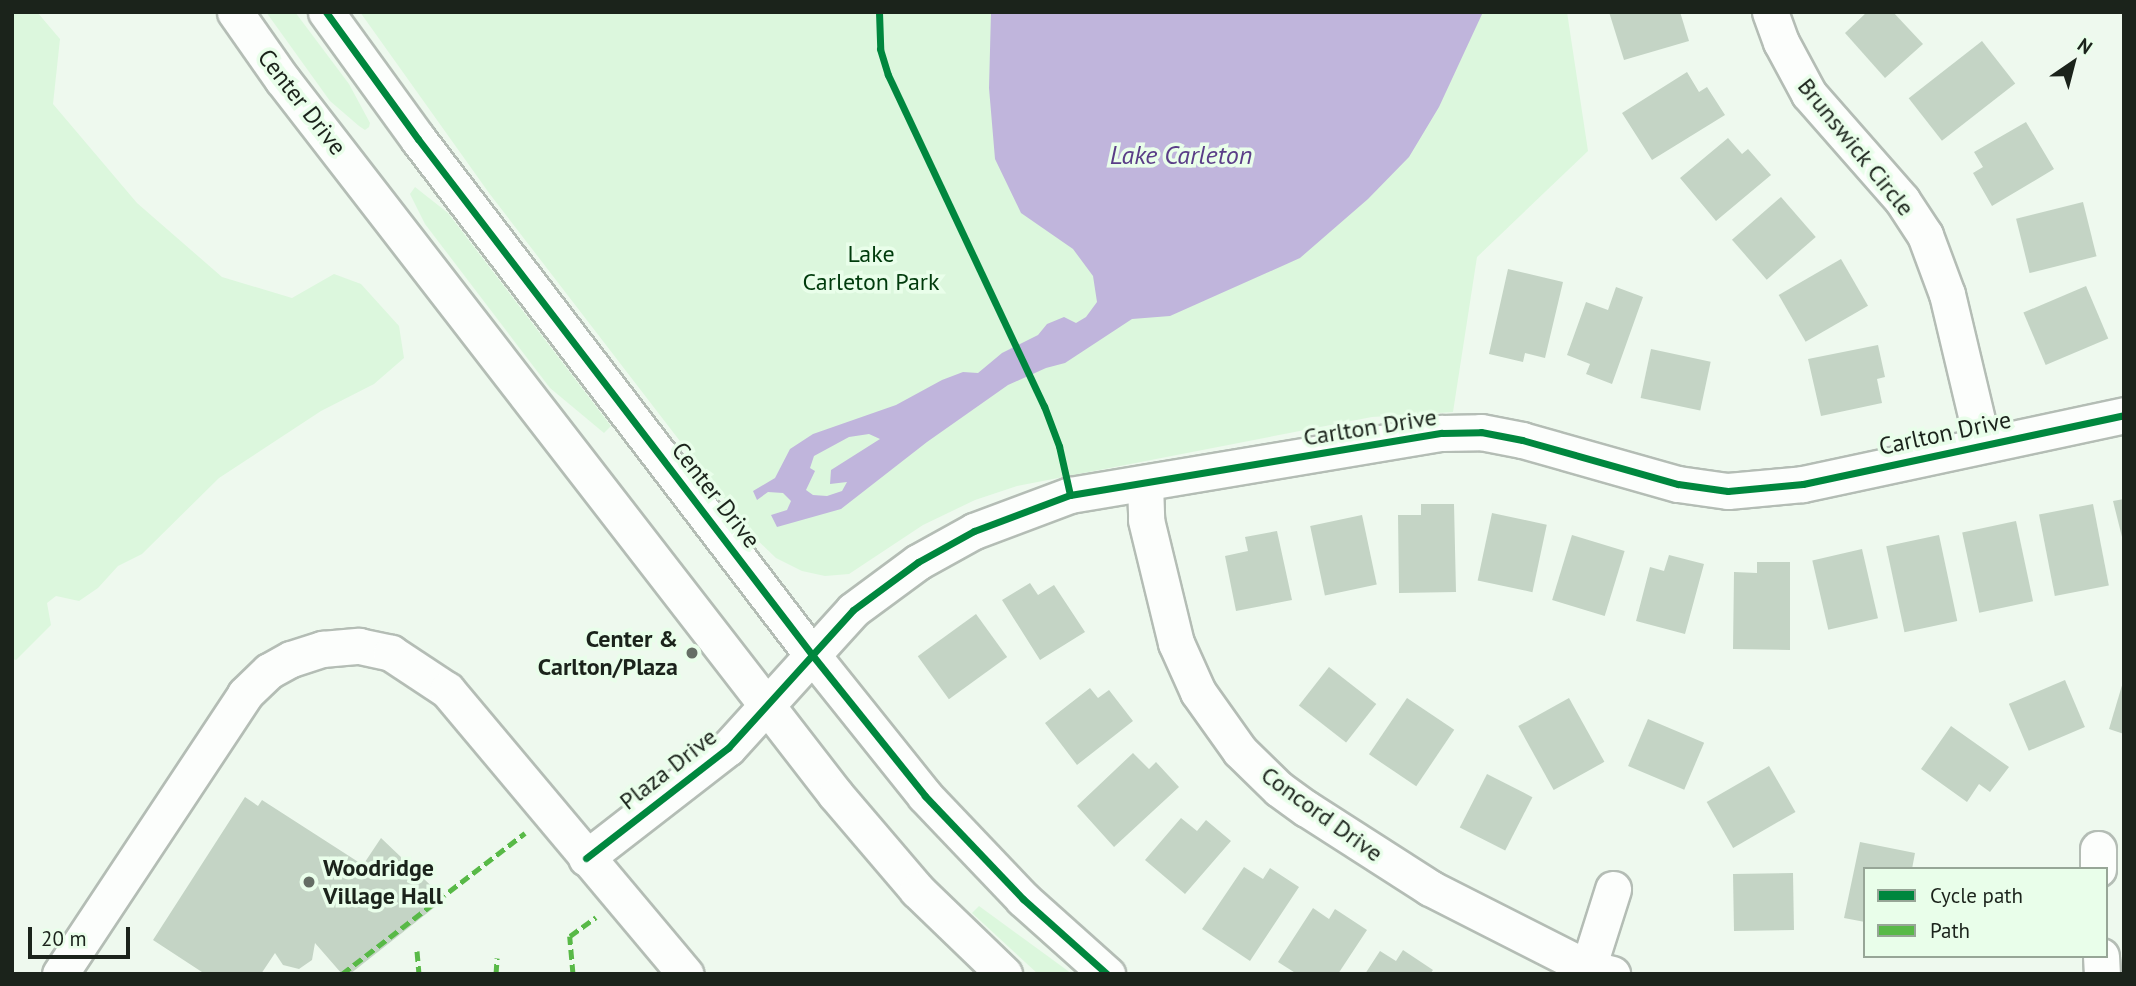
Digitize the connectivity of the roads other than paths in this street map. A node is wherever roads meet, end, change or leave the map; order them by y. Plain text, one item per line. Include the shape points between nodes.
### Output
1 (234, 12) edge
2 (326, 12) edge
3 (1770, 12) edge
4 (2124, 415) edge
5 (1983, 445) junction
6 (1145, 484) junction
7 (813, 656) junction
8 (769, 706) junction
9 (586, 858) junction
10 (1613, 889) dead end
11 (1600, 971) edge
12 (60, 974) edge
13 (685, 974) edge
14 (1004, 974) edge
15 (1107, 974) edge

1 - 8 street, Center Drive
2 - 7 street, Center Drive
3 - 5 street, Brunswick Circle via 1809,94 1902,201 1925,235 1947,294
4 - 5 street, Carlton Drive
5 - 6 street, Carlton Drive via 1803,484 1728,491 1641,475 1522,440 1481,432 1443,433
6 - 7 street, Carlton Drive via 1070,495 974,531 918,562 853,610
6 - 11 street, Concord Drive via 1146,520 1176,643 1198,692 1240,751 1279,789 1430,888
7 - 8 street, Carlton Drive
7 - 15 street, Center Drive via 925,796 981,857
8 - 9 street, Plaza Drive via 728,748
8 - 14 street, Center Drive via 836,795 918,890
9 - 12 street via 447,690 391,653 359,646 321,649 269,671 246,694
9 - 13 street
10 - 11 street, Concord Drive

